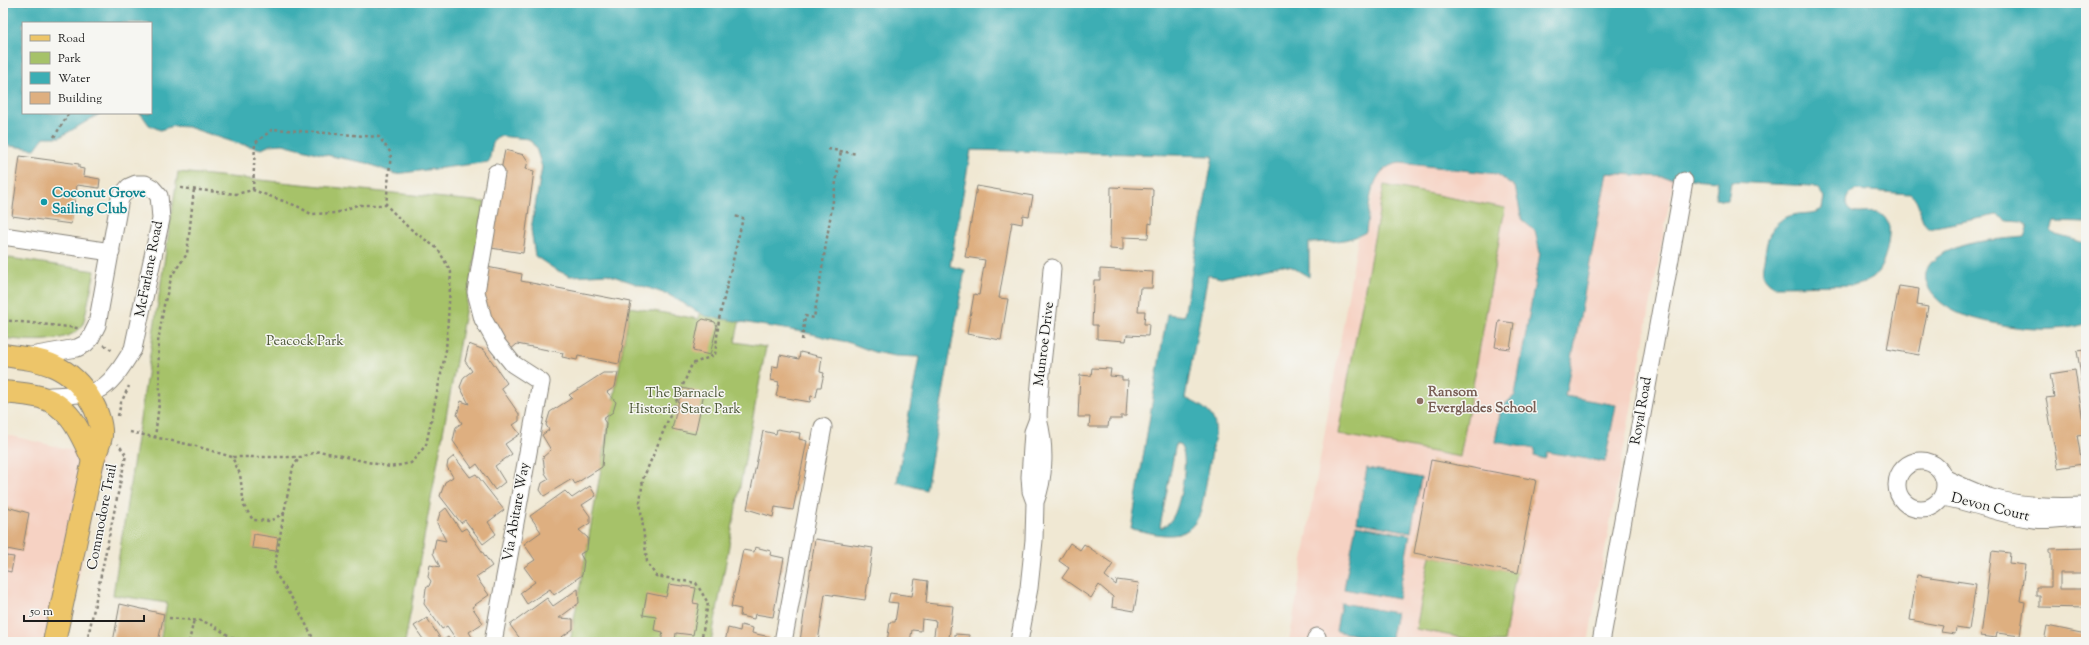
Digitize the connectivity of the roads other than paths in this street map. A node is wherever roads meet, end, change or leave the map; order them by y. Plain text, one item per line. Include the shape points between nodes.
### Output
1 (496, 173) dead end
2 (1684, 180) dead end
3 (3, 236) edge
4 (111, 252) junction
5 (1052, 268) dead end
6 (13, 356) edge
7 (3, 392) edge
8 (86, 392) junction
9 (41, 397) junction
10 (823, 427) dead end
11 (93, 460) junction
12 (1944, 478) junction
13 (1943, 497) junction
14 (2086, 506) edge
15 (2086, 517) edge
16 (54, 642) edge
17 (493, 642) edge
18 (783, 642) edge
19 (1019, 642) edge
20 (1600, 642) edge

1 - 17 street, Via Abitare Way via 476,292 483,319 497,344 513,364 541,382
2 - 20 street, Royal Road
3 - 4 street
4 - 6 street, McFarlane Road via 97,325 90,339 77,348
4 - 8 street, McFarlane Road via 120,198 136,184 145,184 159,196 160,219 133,349 101,388
5 - 19 street, Munroe Drive via 1040,376 1040,489 1035,502 1029,588
6 - 8 main road via 53,365 70,376
7 - 9 main road
8 - 9 street, McFarlane Road
8 - 11 main road via 95,406 101,436
9 - 11 main road via 67,413
10 - 18 street
11 - 16 main road
12 - 13 street
12 - 13 street via 1935,465 1920,461 1906,466 1897,479 1897,487 1903,501 1916,509 1932,507
12 - 14 street, Devon Court via 1976,492 2009,502 2051,507
13 - 15 street, Devon Court via 2035,519

